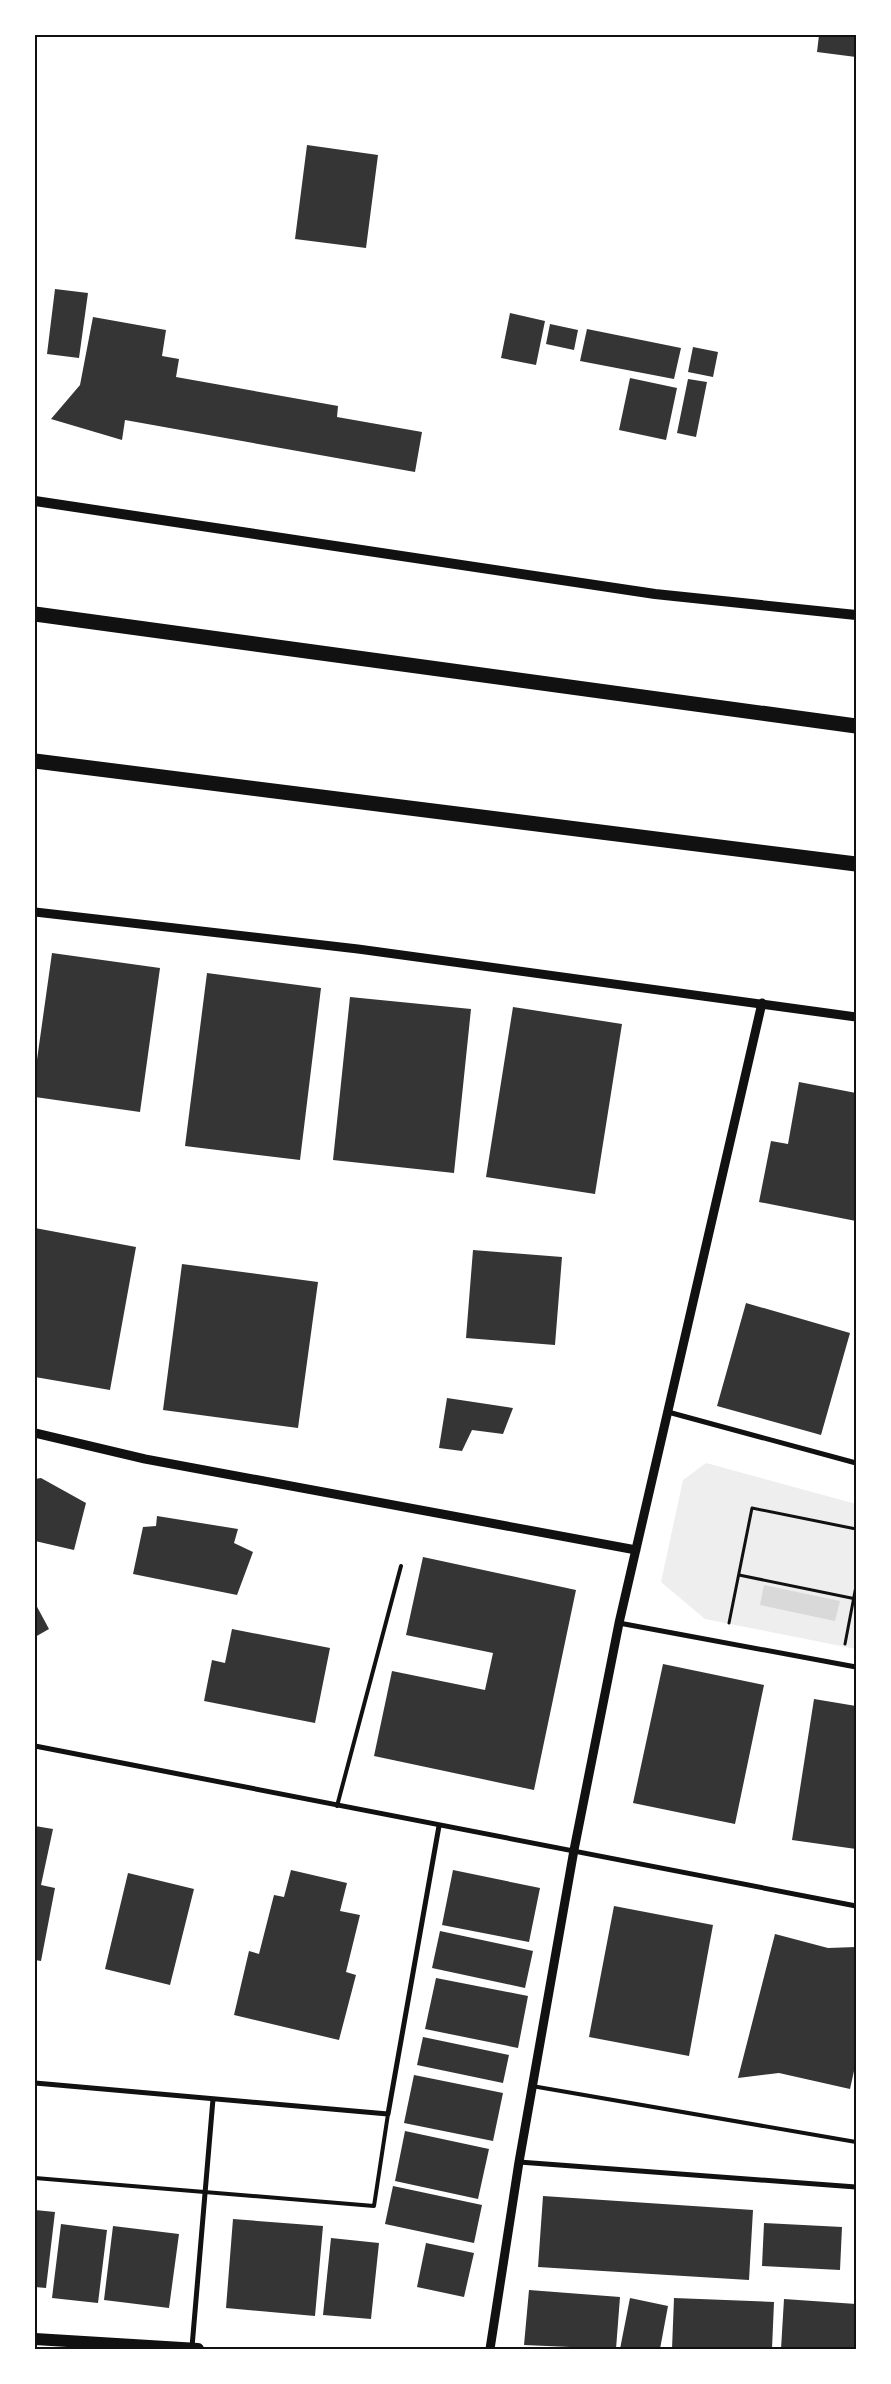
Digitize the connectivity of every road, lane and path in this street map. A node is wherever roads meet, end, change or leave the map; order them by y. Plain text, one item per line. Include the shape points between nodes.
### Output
1 (35, 501) edge
2 (35, 614) edge
3 (856, 615) edge
4 (856, 726) edge
5 (35, 761) edge
6 (856, 864) edge
7 (35, 912) edge
8 (762, 1003) junction
9 (856, 1017) edge
10 (668, 1412) junction
11 (35, 1433) edge
12 (856, 1463) edge
13 (856, 1529) edge
14 (636, 1550) junction
15 (401, 1566) dead end
16 (739, 1576) junction
17 (856, 1586) edge
18 (855, 1599) edge
19 (618, 1624) junction
20 (725, 1643) junction
21 (841, 1664) junction
22 (856, 1666) edge
23 (35, 1746) edge
24 (337, 1806) junction
25 (439, 1826) junction
26 (574, 1850) junction
27 (856, 1906) edge
28 (35, 2083) edge
29 (532, 2086) junction
30 (213, 2099) junction
31 (388, 2114) junction
32 (856, 2142) edge
33 (519, 2162) junction
34 (35, 2178) edge
35 (856, 2188) edge
36 (205, 2193) junction
37 (35, 2339) edge
38 (192, 2348) edge
39 (198, 2349) edge
40 (490, 2349) edge

1 - 3 main road via 655,594
2 - 4 highway
5 - 6 highway
7 - 8 street via 358,949
8 - 9 street
8 - 10 street
10 - 12 street
10 - 14 street
11 - 14 street via 145,1459
13 - 16 path via 752,1508
14 - 19 street
15 - 24 lane
16 - 18 path
16 - 20 path
17 - 18 path
18 - 21 path
19 - 20 street
19 - 26 street
20 - 21 street
21 - 22 street
23 - 24 street
24 - 25 street
25 - 26 street
25 - 31 street
26 - 27 street
26 - 29 street
28 - 30 street
29 - 32 lane
29 - 33 street
30 - 31 street
30 - 36 street
31 - 36 lane via 374,2206
33 - 35 street
33 - 40 street
34 - 36 lane
36 - 38 street
37 - 38 main road
38 - 39 main road

